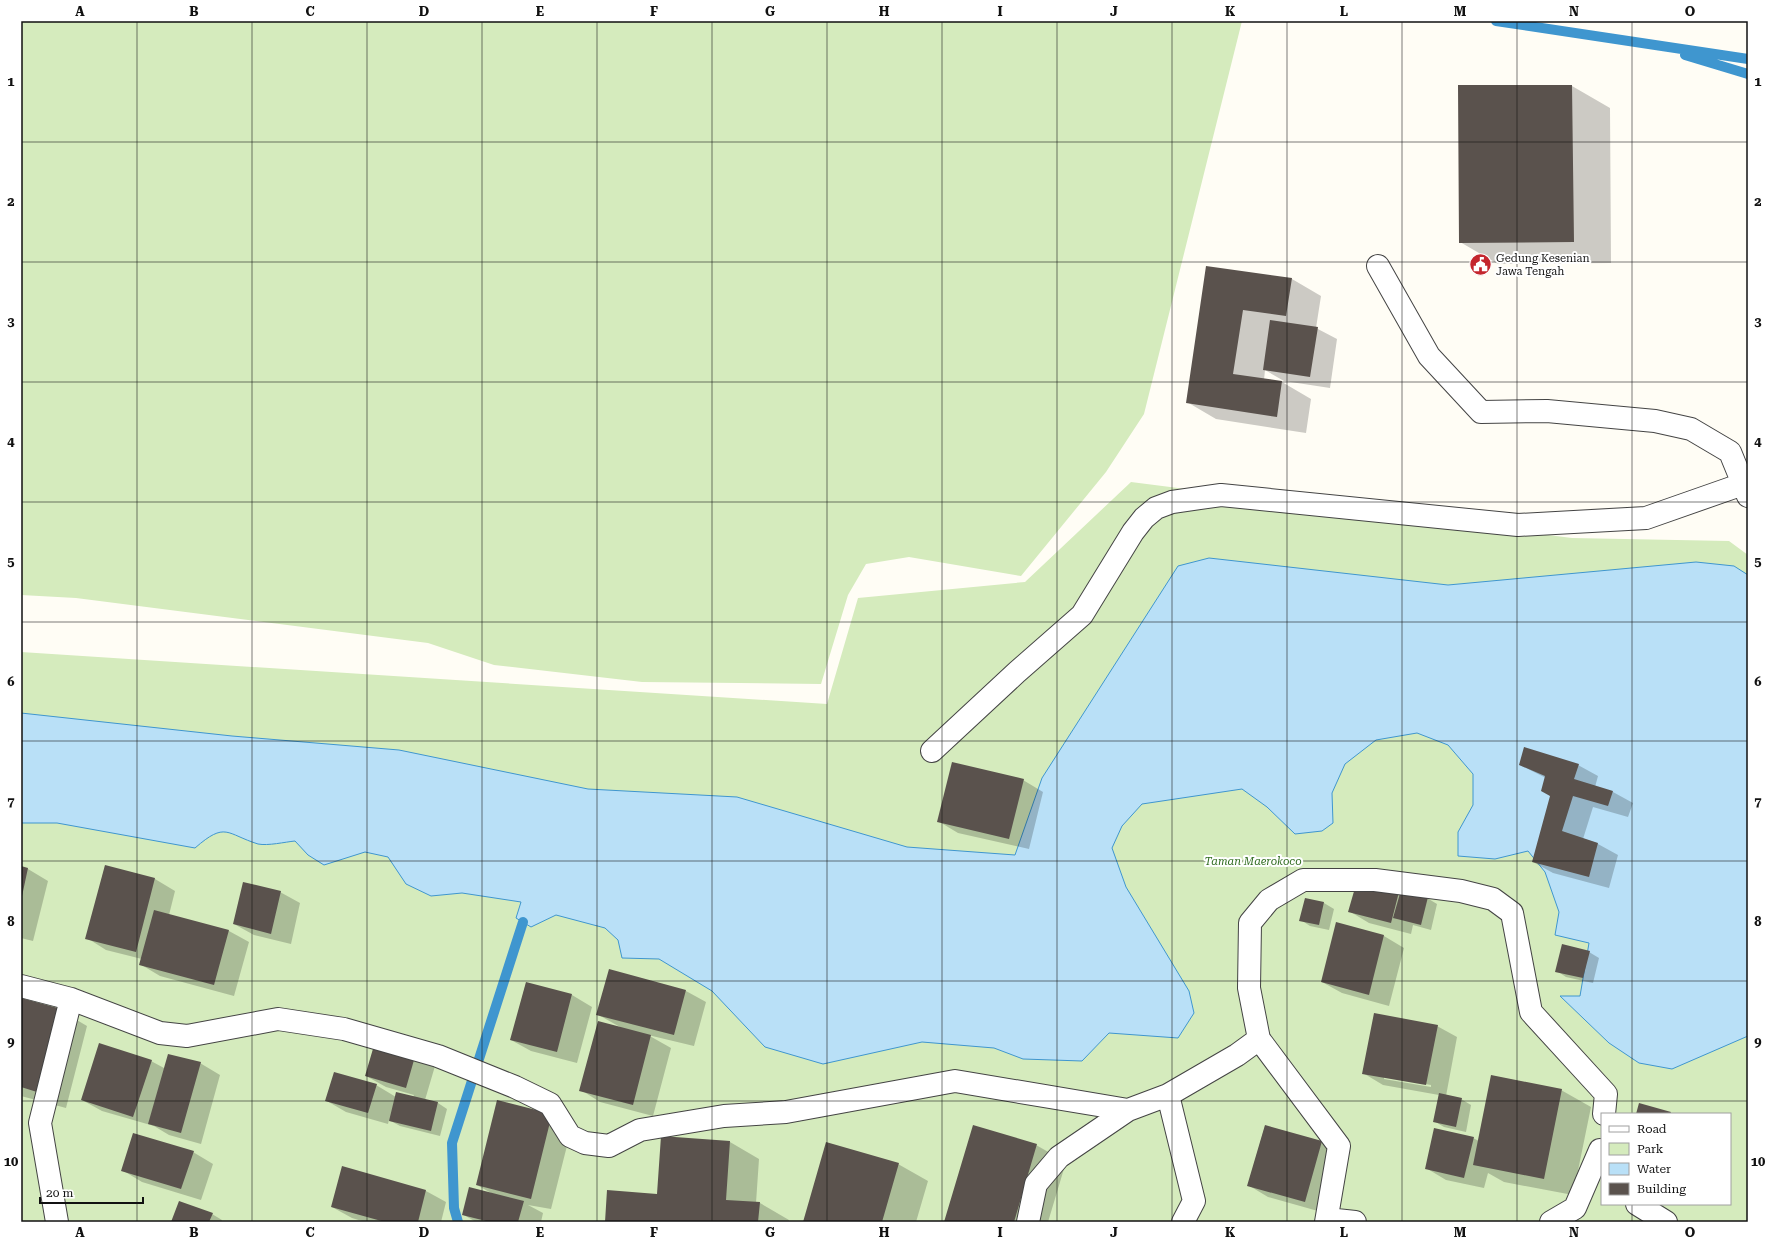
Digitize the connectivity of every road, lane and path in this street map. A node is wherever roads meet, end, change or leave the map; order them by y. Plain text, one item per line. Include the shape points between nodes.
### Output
1 (1378, 266) dead end
2 (1745, 490) edge
3 (932, 751) dead end
4 (21, 986) edge
5 (71, 999) junction
6 (1259, 1039) junction
7 (1168, 1095) junction
8 (1128, 1110) junction
9 (1604, 1113) edge
10 (1601, 1146) edge
11 (1638, 1205) edge
12 (1327, 1221) edge
13 (56, 1222) edge
14 (1028, 1222) edge
15 (1183, 1222) edge
16 (1355, 1222) edge
17 (1551, 1222) edge
18 (1666, 1222) edge

1 - 2 lane via 1429,356 1481,412 1546,411 1655,421 1691,429 1730,452
2 - 3 lane via 1646,518 1518,525 1221,495 1172,502 1156,508 1144,518 1082,615 1016,672
4 - 5 lane
5 - 8 lane via 160,1033 187,1036 278,1019 344,1029 438,1056 515,1087 550,1104 570,1136 585,1142 609,1146 640,1130 724,1116 786,1112 955,1081
5 - 13 lane via 40,1123
6 - 7 lane via 1237,1055
6 - 9 lane via 1249,988 1250,923 1269,900 1303,880 1375,880 1461,891 1493,899 1512,913 1532,1012 1606,1094
6 - 12 lane via 1339,1146
7 - 8 lane
7 - 15 lane via 1194,1201
8 - 14 lane via 1059,1157 1036,1184
10 - 17 lane via 1575,1208
11 - 18 lane
12 - 16 lane

